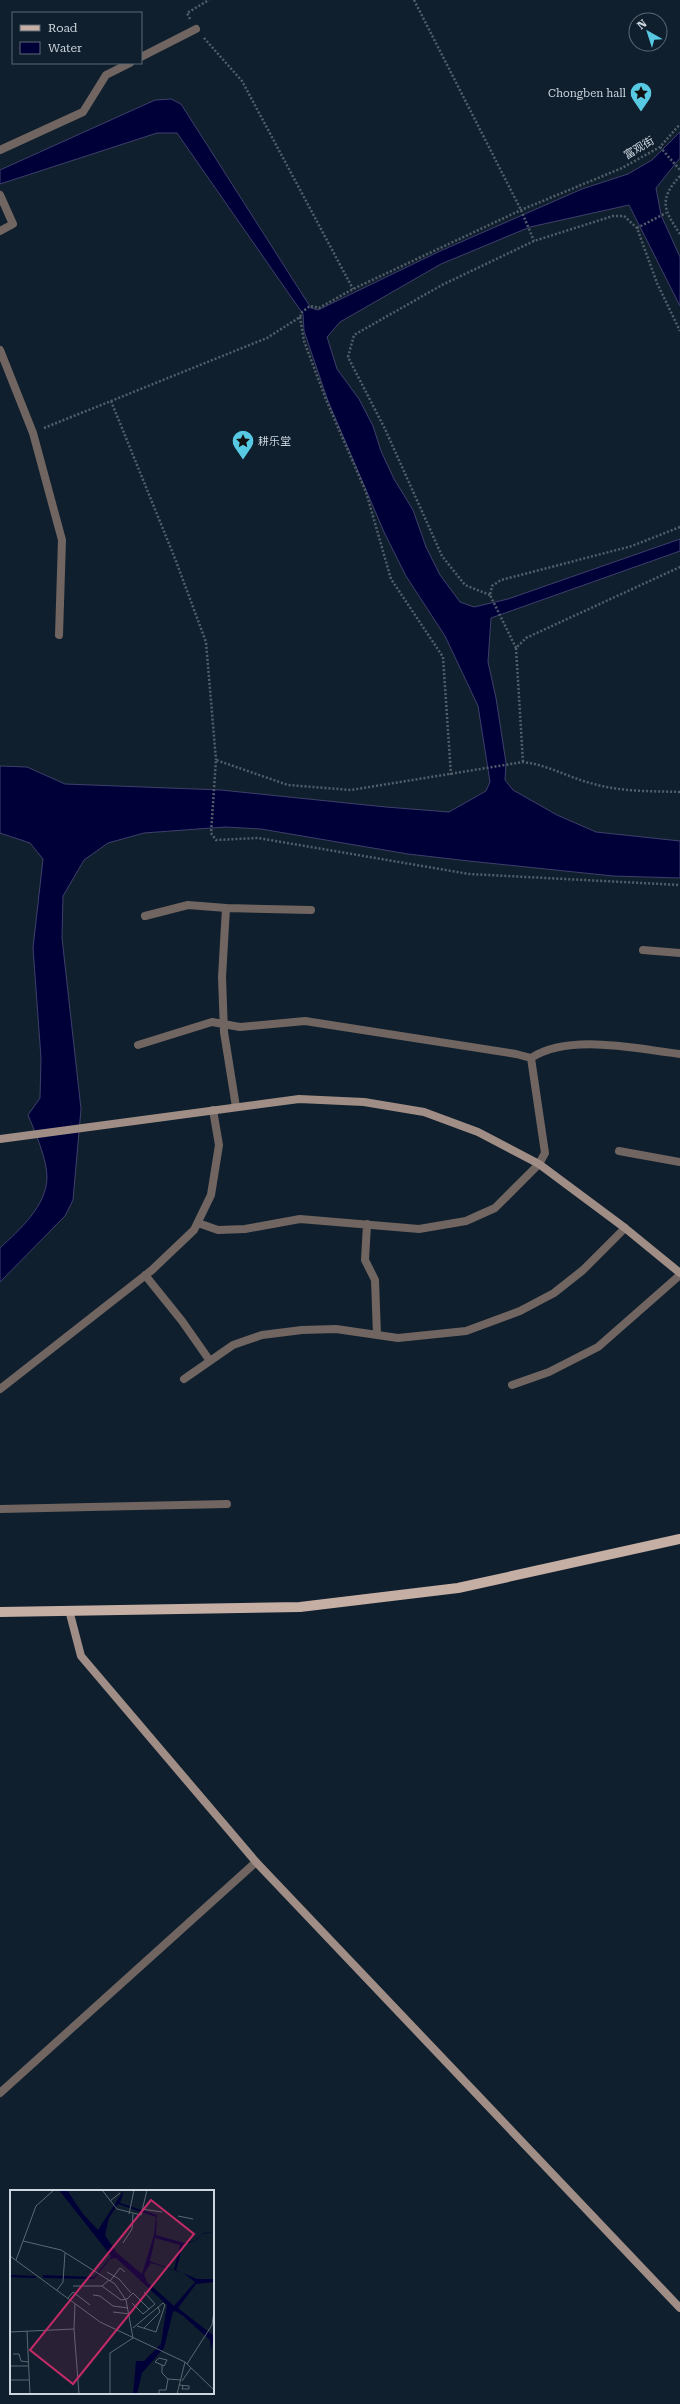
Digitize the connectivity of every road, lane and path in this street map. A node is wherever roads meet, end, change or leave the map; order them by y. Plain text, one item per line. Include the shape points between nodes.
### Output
1 (209, 0) edge
2 (414, 0) edge
3 (196, 28) junction
4 (142, 56) edge
5 (128, 64) edge
6 (680, 124) edge
7 (660, 147) junction
8 (0, 150) edge
9 (680, 170) edge
10 (680, 176) edge
11 (0, 195) edge
12 (521, 210) junction
13 (666, 213) junction
14 (637, 228) junction
15 (0, 230) edge
16 (680, 234) edge
17 (534, 241) junction
18 (353, 289) junction
19 (300, 317) junction
20 (680, 331) edge
21 (0, 350) edge
22 (111, 401) junction
23 (33, 433) junction
24 (680, 527) edge
25 (680, 567) edge
26 (490, 595) junction
27 (59, 635) dead end
28 (516, 648) junction
29 (216, 760) junction
30 (524, 762) junction
31 (451, 775) junction
32 (680, 792) edge
33 (680, 885) edge
34 (226, 908) junction
35 (311, 910) dead end
36 (145, 916) dead end
37 (643, 950) dead end
38 (680, 953) edge
39 (224, 1024) junction
40 (138, 1045) dead end
41 (680, 1054) edge
42 (531, 1058) junction
43 (236, 1107) junction
44 (212, 1110) junction
45 (0, 1138) edge
46 (620, 1151) dead end
47 (680, 1162) edge
48 (539, 1164) junction
49 (198, 1223) junction
50 (367, 1224) junction
51 (625, 1228) junction
52 (680, 1274) edge
53 (145, 1275) junction
54 (377, 1335) junction
55 (210, 1361) junction
56 (184, 1379) dead end
57 (512, 1385) dead end
58 (0, 1389) edge
59 (227, 1504) dead end
60 (0, 1509) edge
61 (680, 1539) edge
62 (69, 1610) junction
63 (0, 1612) edge
64 (256, 1862) junction
65 (0, 2093) edge
66 (680, 2308) edge

1 - 3 path via 186,13
2 - 12 path
3 - 4 street
3 - 18 path via 242,81
5 - 8 street via 106,75 84,112
6 - 7 path, 富观街
7 - 9 path
7 - 12 path, 富观街 via 622,168
10 - 13 path via 668,189
11 - 15 street via 13,224
12 - 17 path
12 - 18 path, 富观街
13 - 14 path
13 - 16 path
14 - 17 path via 624,216 613,216
14 - 20 path via 657,283
17 - 26 path via 442,285 354,335 348,357 385,429 442,556 466,585
18 - 19 path, 富观街 via 319,308 310,306
19 - 22 path via 266,338
19 - 31 path via 304,341 324,395 366,492 391,579 444,657
21 - 23 street
22 - 23 path
22 - 29 path via 206,642
23 - 27 street via 62,540
24 - 26 path via 632,546 501,580 492,586
25 - 28 path via 526,638
26 - 28 path
28 - 30 path
29 - 31 path via 288,785 351,790
29 - 33 path via 211,833 216,840 258,838 469,874
30 - 31 path
30 - 32 path via 539,764 594,784 635,791
34 - 35 street
34 - 36 street via 188,905
34 - 39 street via 222,977
37 - 38 street
39 - 40 street via 212,1022
39 - 42 street via 240,1026 305,1021
39 - 43 street
41 - 42 street via 582,1044 557,1047 540,1052
42 - 48 street via 546,1154
43 - 44 street
43 - 48 street via 299,1099 364,1102 424,1112 478,1132
44 - 45 street
44 - 49 street via 219,1145 211,1195
46 - 47 street
48 - 50 street via 495,1208 466,1221 419,1229
48 - 51 street
49 - 50 street via 218,1230 245,1229 300,1219
49 - 53 street via 194,1230
50 - 54 street via 365,1260 375,1280
51 - 52 street
51 - 54 street via 583,1270 554,1293 520,1311 466,1331 398,1338
52 - 57 street via 598,1347 549,1372
53 - 55 street
53 - 58 street
54 - 55 street via 336,1329 262,1335 233,1345
55 - 56 street
59 - 60 street
61 - 62 main road via 458,1588 300,1606
62 - 63 main road
62 - 64 street via 82,1656
64 - 65 street
64 - 66 street

